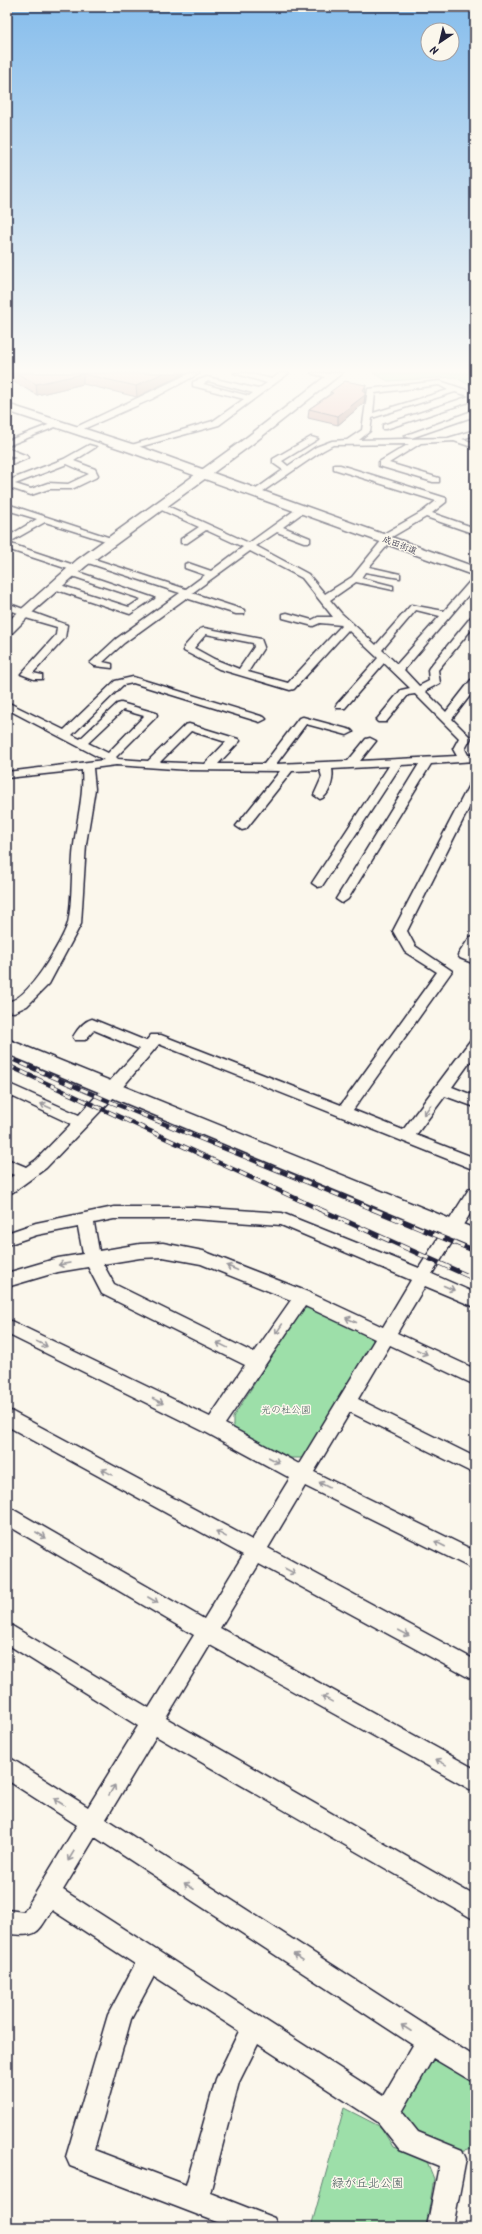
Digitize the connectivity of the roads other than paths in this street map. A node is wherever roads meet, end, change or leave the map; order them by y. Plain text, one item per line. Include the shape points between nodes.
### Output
1 (25, 477) edge
2 (89, 477) edge
3 (200, 477) edge
4 (213, 477) edge
5 (277, 477) edge
6 (370, 477) edge
7 (427, 477) edge
8 (436, 480) dead end
9 (7, 484) edge
10 (256, 492) junction
11 (160, 506) junction
12 (8, 508) edge
13 (302, 509) junction
14 (425, 514) junction
15 (44, 519) junction
16 (206, 526) junction
17 (276, 528) junction
18 (475, 531) edge
19 (385, 539) junction
20 (112, 540) junction
21 (307, 540) dead end
22 (7, 541) edge
23 (184, 541) dead end
24 (7, 546) edge
25 (251, 547) junction
26 (85, 559) junction
27 (188, 566) dead end
28 (363, 569) junction
29 (72, 570) junction
30 (475, 572) edge
31 (212, 574) junction
32 (398, 576) dead end
33 (355, 579) junction
34 (475, 581) edge
35 (54, 586) junction
36 (390, 588) dead end
37 (185, 593) junction
38 (324, 599) junction
39 (7, 606) edge
40 (240, 612) dead end
41 (23, 613) junction
42 (446, 614) junction
43 (287, 616) dead end
44 (475, 619) edge
45 (345, 623) junction
46 (7, 630) edge
47 (380, 654) junction
48 (108, 666) dead end
49 (398, 670) junction
50 (242, 672) junction
51 (38, 677) dead end
52 (475, 682) edge
53 (418, 690) junction
54 (7, 705) edge
55 (341, 706) dead end
56 (446, 718) junction
57 (260, 719) dead end
58 (382, 720) dead end
59 (347, 732) dead end
60 (65, 735) junction
61 (370, 741) dead end
62 (81, 744) junction
63 (469, 758) edge
64 (112, 760) junction
65 (427, 761) junction
66 (397, 763) junction
67 (151, 764) junction
68 (87, 765) junction
69 (351, 765) junction
70 (325, 766) junction
71 (208, 767) junction
72 (266, 768) junction
73 (289, 768) junction
74 (7, 775) edge
75 (475, 785) edge
76 (320, 795) dead end
77 (242, 826) dead end
78 (318, 883) dead end
79 (342, 899) dead end
80 (475, 940) edge
81 (475, 960) edge
82 (7, 1006) edge
83 (80, 1037) dead end
84 (7, 1046) edge
85 (475, 1046) edge
86 (148, 1047) junction
87 (7, 1088) edge
88 (442, 1089) junction
89 (111, 1091) junction
90 (475, 1102) edge
91 (344, 1112) junction
92 (81, 1122) junction
93 (407, 1136) junction
94 (475, 1164) edge
95 (7, 1165) edge
96 (27, 1174) junction
97 (7, 1188) edge
98 (475, 1193) edge
99 (85, 1219) junction
100 (451, 1229) junction
101 (7, 1239) edge
102 (475, 1239) edge
103 (92, 1259) junction
104 (423, 1276) junction
105 (7, 1280) edge
106 (302, 1297) junction
107 (475, 1300) edge
108 (7, 1326) edge
109 (387, 1336) junction
110 (257, 1363) junction
111 (475, 1377) edge
112 (346, 1402) junction
113 (7, 1417) edge
114 (213, 1427) junction
115 (475, 1466) edge
116 (302, 1475) junction
117 (7, 1515) edge
118 (255, 1552) junction
119 (475, 1561) edge
120 (207, 1632) junction
121 (7, 1633) edge
122 (475, 1670) edge
123 (152, 1722) junction
124 (7, 1767) edge
125 (475, 1781) edge
126 (91, 1823) junction
127 (48, 1894) junction
128 (475, 1909) edge
129 (7, 1922) edge
130 (150, 1960) junction
131 (254, 2027) junction
132 (428, 2042) junction
133 (475, 2071) edge
134 (386, 2113) junction
135 (195, 2200) junction
136 (265, 2227) edge
137 (440, 2227) edge

1 - 9 street
2 - 9 street via 69,487 48,486 31,492
3 - 11 street
4 - 10 highway, 成田街道
5 - 10 street
6 - 14 street via 444,500
7 - 8 street
10 - 13 highway, 成田街道
11 - 16 street
11 - 20 street
12 - 15 street
13 - 17 street
13 - 19 highway, 成田街道
14 - 18 street
14 - 19 street
15 - 20 street
15 - 22 street
16 - 23 street
16 - 25 street
17 - 21 street
17 - 25 street
19 - 28 street
19 - 30 highway, 成田街道
20 - 26 street
24 - 29 street
25 - 31 street
25 - 38 street via 305,576
26 - 29 street
26 - 37 street
27 - 31 street
28 - 32 street
28 - 33 street
29 - 35 street
29 - 35 street via 149,598 130,611
31 - 37 street
33 - 36 street
33 - 38 street
34 - 42 street
35 - 41 street
37 - 40 street
37 - 48 street via 120,641 95,663
38 - 45 street
39 - 41 street
41 - 46 street
41 - 51 street via 62,625 60,636 26,674
42 - 47 street via 414,607
42 - 49 street
43 - 45 street via 313,623 318,620
44 - 53 street via 433,670 435,683
45 - 47 street
45 - 50 street via 290,687
47 - 49 street
47 - 55 street
49 - 53 street
50 - 50 street via 199,657 188,649 204,631 257,641 259,647
52 - 56 street
53 - 56 street
53 - 58 street via 405,692
54 - 60 street
56 - 63 street via 465,738 459,748
57 - 60 street via 133,680 119,683
59 - 72 street via 302,720
60 - 62 street
61 - 69 street
62 - 64 street
62 - 64 street via 121,706 152,715
63 - 65 street
64 - 67 street
64 - 68 street
65 - 66 street
65 - 79 street
66 - 69 street
66 - 78 street
67 - 71 street
67 - 71 street via 189,727 234,741
68 - 74 street
68 - 82 street via 89,790 80,844 74,924 44,981 22,1003 14,1007
69 - 70 street
70 - 73 street
70 - 76 street via 328,777
71 - 72 street
72 - 73 street
73 - 77 street
75 - 91 street via 400,931 410,949 445,971
80 - 81 street via 465,955
83 - 86 street via 92,1024
84 - 89 street
85 - 88 street
86 - 89 street
86 - 91 street via 156,1038
92 -> 87 street
88 - 90 street
88 -> 93 street
89 - 92 street
89 - 100 street
91 - 93 street
92 - 96 street
93 - 94 street
95 - 96 street
96 - 97 street
98 - 100 street
99 - 101 street via 36,1229
99 - 103 street
99 - 104 street via 114,1213 193,1212 282,1219
100 - 102 street
100 - 104 street
103 -> 105 street via 58,1265
106 -> 103 street via 203,1258 151,1249
110 -> 103 street via 108,1289
104 -> 107 street
104 - 109 street
109 -> 106 street
106 -> 110 street
108 -> 114 street
109 -> 111 street
109 - 112 street
110 - 114 street
112 - 115 street
112 - 116 street
118 -> 113 street
114 -> 116 street
116 - 118 street
119 -> 116 street
117 -> 120 street
118 - 120 street
118 -> 122 street
120 - 123 street
125 -> 120 street
121 - 123 street
126 -> 123 street
123 - 128 street
126 -> 124 street
126 -> 127 street
132 -> 126 street
127 - 129 street via 30,1924
127 - 130 street
130 - 131 street
130 - 135 street via 120,2015 79,2156
131 - 134 street
131 - 135 street via 228,2079
132 - 133 street
132 - 134 street
134 - 137 street via 409,2140 453,2159
135 - 136 street

